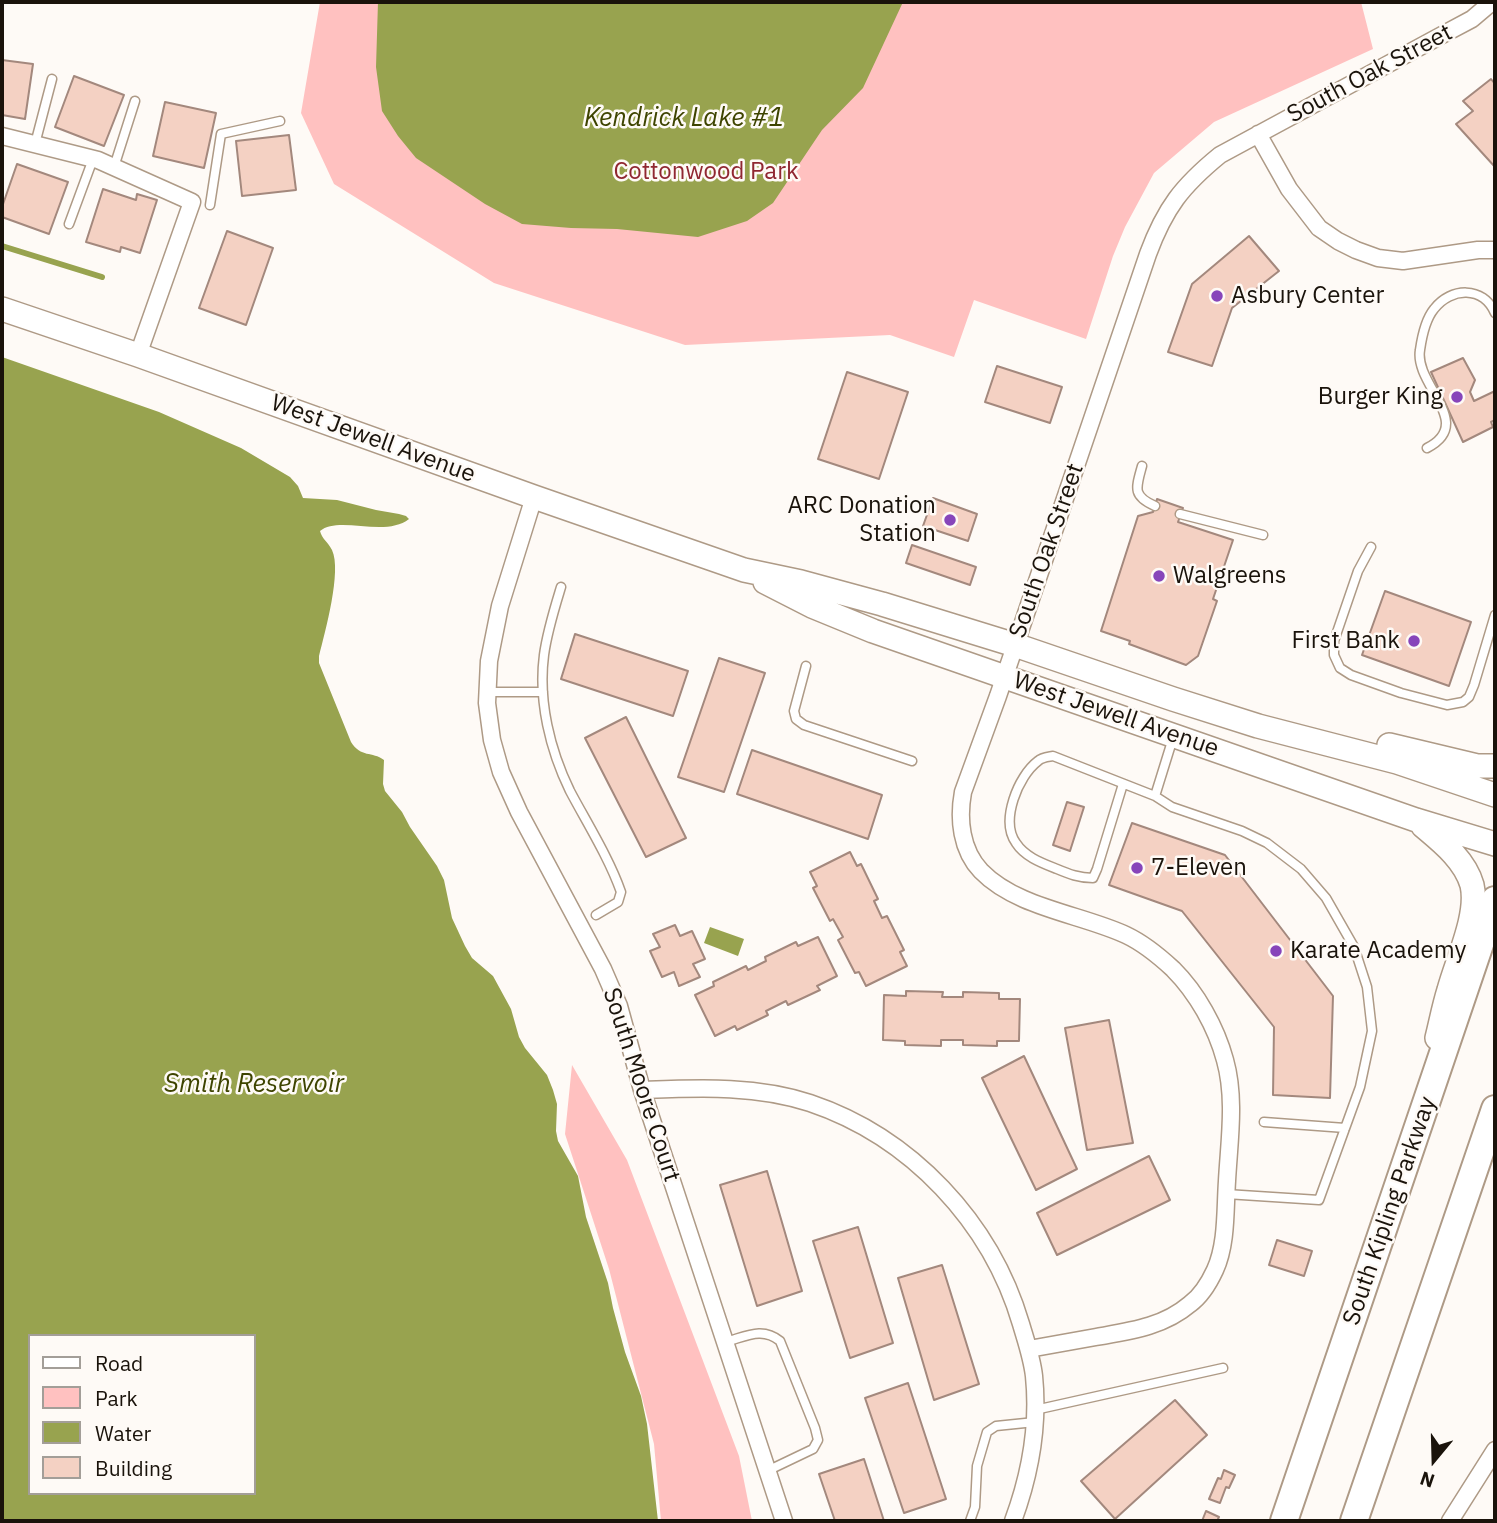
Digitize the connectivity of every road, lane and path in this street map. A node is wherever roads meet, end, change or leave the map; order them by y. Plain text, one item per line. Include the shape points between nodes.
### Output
1 (1492, 2) edge
2 (52, 79) dead end
3 (135, 101) dead end
4 (281, 121) dead end
5 (1258, 134) junction
6 (2, 135) edge
7 (35, 144) junction
8 (93, 159) junction
9 (114, 167) junction
10 (209, 205) dead end
11 (69, 224) dead end
12 (1495, 250) edge
13 (2, 309) edge
14 (1495, 313) edge
15 (138, 355) junction
16 (1427, 448) dead end
17 (1142, 466) dead end
18 (534, 497) junction
19 (1155, 506) dead end
20 (1180, 514) dead end
21 (1263, 535) dead end
22 (1371, 547) dead end
23 (744, 570) junction
24 (561, 587) dead end
25 (1495, 615) edge
26 (1015, 645) junction
27 (806, 666) dead end
28 (1005, 676) junction
29 (487, 692) junction
30 (543, 692) junction
31 (1289, 733) junction
32 (1174, 735) junction
33 (912, 761) dead end
34 (1495, 766) edge
35 (1123, 784) junction
36 (1495, 795) edge
37 (1155, 796) junction
38 (1416, 820) junction
39 (1495, 845) edge
40 (1495, 900) edge
41 (596, 915) dead end
42 (642, 1090) junction
43 (1493, 1116) edge
44 (1421, 1118) junction
45 (1264, 1122) dead end
46 (1345, 1128) junction
47 (1226, 1194) junction
48 (725, 1342) junction
49 (1028, 1349) junction
50 (1223, 1368) dead end
51 (1035, 1416) junction
52 (1495, 1450) edge
53 (767, 1471) junction
54 (784, 1521) edge
55 (970, 1521) edge
56 (1013, 1521) edge
57 (1284, 1521) edge
58 (1354, 1521) edge
59 (1450, 1521) edge

1 - 5 street, South Oak Street via 1443,36
2 - 7 lane
3 - 9 lane
4 - 10 lane via 221,134
5 - 12 street via 1289,189 1319,228 1356,250 1403,261
5 - 26 street, South Oak Street via 1195,175 1156,230
6 - 7 street
7 - 8 street
8 - 9 street
8 - 11 lane
9 - 15 street via 192,202
13 - 15 main road, West Jewell Avenue
14 - 16 lane via 1491,303 1477,294 1461,292 1445,299 1425,324 1421,368 1446,417 1444,435
15 - 18 main road, West Jewell Avenue
17 - 19 lane via 1138,492
18 - 23 main road, West Jewell Avenue
18 - 29 street, South Moore Court via 500,606
20 - 21 lane
22 - 25 lane via 1334,641 1340,668 1351,675 1447,705 1463,702 1474,685
23 - 26 main road, West Jewell Avenue via 835,591
23 - 28 main road, West Jewell Avenue via 873,631
24 - 30 lane via 544,656
26 - 28 street, South Oak Street
26 - 31 main road, West Jewell Avenue
27 - 33 lane via 793,711 796,719
28 - 32 main road, West Jewell Avenue
28 - 47 street, South Oak Street via 960,807 971,858 996,883 1031,902 1143,945 1187,986 1211,1022 1226,1061 1231,1102
29 - 30 lane
29 - 42 street, South Moore Court via 501,772 612,990
30 - 41 lane via 557,760 621,892 618,902
31 - 34 main road via 1349,737 1445,760
31 - 36 main road, West Jewell Avenue
32 - 37 lane
32 - 38 main road, West Jewell Avenue
35 - 35 lane via 1053,756 1043,758 1016,788 1010,831 1015,842 1039,862 1093,878
35 - 37 lane
37 - 46 lane via 1267,844 1301,869 1332,908 1354,947 1367,987 1372,1031
38 - 39 main road, West Jewell Avenue
38 - 44 main road via 1461,863 1472,885 1473,902
40 - 44 main road, South Kipling Parkway
42 - 48 street, South Moore Court
42 - 49 street via 719,1088 780,1095 835,1112 885,1139 929,1173 981,1237 1004,1279
43 - 58 main road
44 - 57 main road, South Kipling Parkway
45 - 46 lane
46 - 47 lane via 1320,1200
47 - 49 street, South Oak Street via 1216,1269 1206,1287 1179,1313 1134,1331
48 - 53 street, South Moore Court
48 - 53 lane via 761,1332 780,1341 815,1428 818,1440 813,1449
49 - 51 street
50 - 51 lane
51 - 55 lane via 987,1432
51 - 56 street via 1028,1469
52 - 59 street
53 - 54 street, South Moore Court

